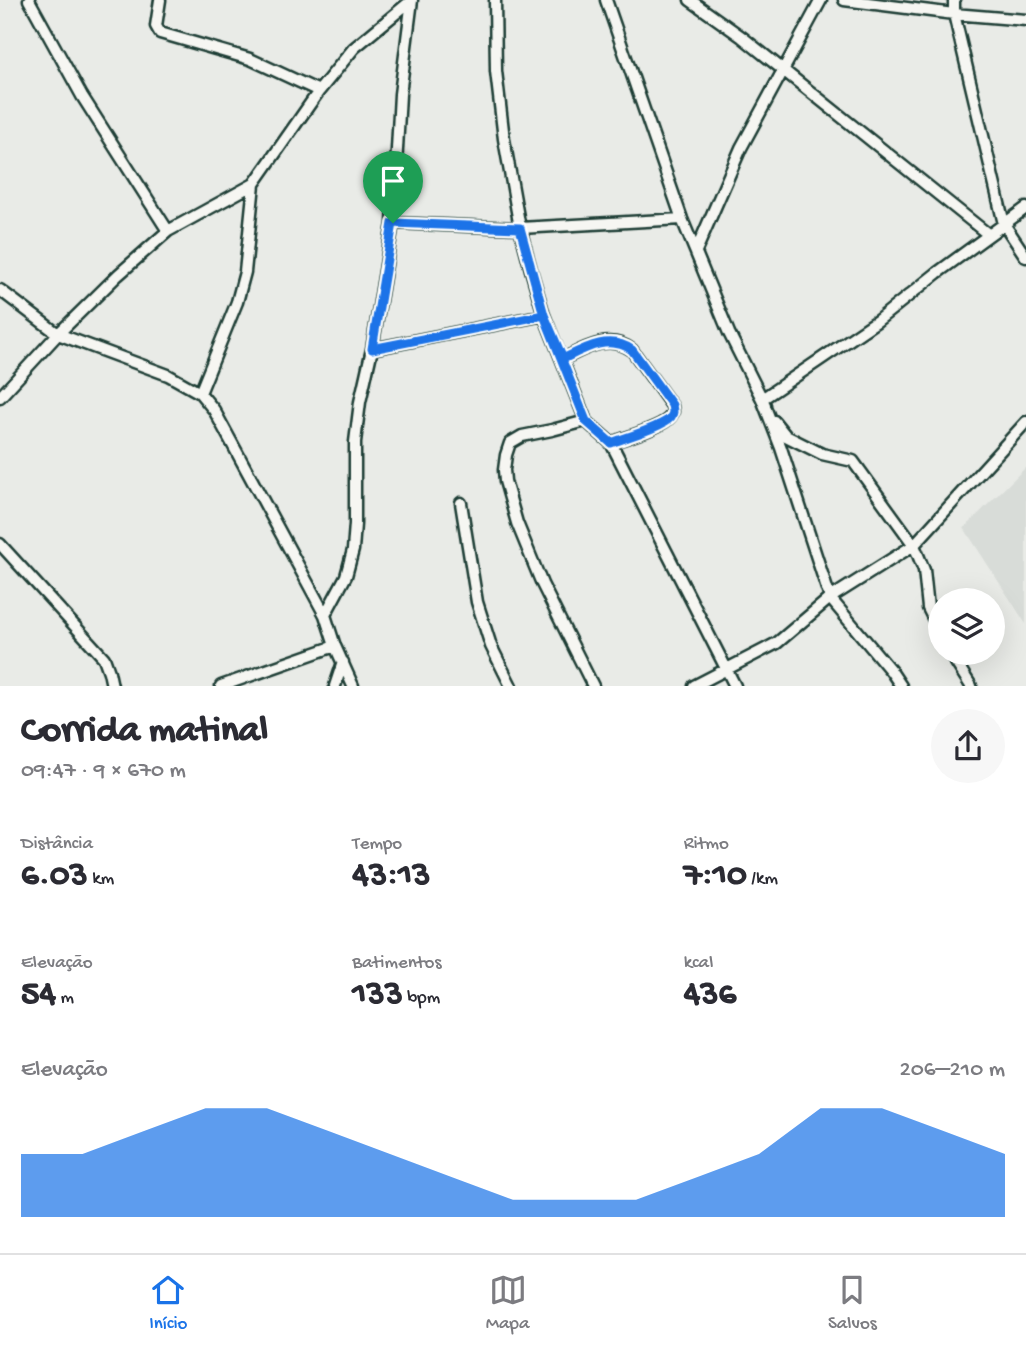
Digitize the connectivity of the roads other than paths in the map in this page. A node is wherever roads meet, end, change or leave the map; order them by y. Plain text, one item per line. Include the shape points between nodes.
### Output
1 (29, 0) edge
2 (160, 0) edge
3 (412, 0) edge
4 (495, 0) edge
5 (607, 0) edge
6 (690, 0) edge
7 (821, 0) edge
8 (844, 0) edge
9 (954, 0) edge
10 (954, 15) junction
11 (1026, 20) edge
12 (782, 68) junction
13 (319, 92) junction
14 (254, 184) junction
15 (1026, 208) edge
16 (682, 219) junction
17 (393, 223) junction
18 (1004, 224) junction
19 (520, 228) junction
20 (168, 231) junction
21 (989, 235) junction
22 (696, 251) junction
23 (1026, 257) edge
24 (0, 290) edge
25 (544, 315) junction
26 (58, 334) junction
27 (372, 349) junction
28 (563, 359) junction
29 (200, 393) junction
30 (0, 397) edge
31 (762, 399) junction
32 (586, 421) junction
33 (1026, 422) edge
34 (611, 443) junction
35 (461, 503) dead end
36 (0, 544) edge
37 (914, 545) junction
38 (830, 598) junction
39 (928, 600) edge
40 (325, 615) junction
41 (335, 646) junction
42 (343, 662) junction
43 (958, 665) edge
44 (726, 669) junction
45 (112, 686) edge
46 (220, 686) edge
47 (335, 686) edge
48 (353, 686) edge
49 (511, 686) edge
50 (593, 686) edge
51 (694, 686) edge
52 (735, 686) edge
53 (901, 686) edge
54 (971, 686) edge

1 - 20 street via 82,96
2 - 13 street via 156,26 160,33 250,59
3 - 13 street via 354,48
3 - 17 street via 400,94
4 - 19 street via 496,71
5 - 16 street
6 - 12 street
7 - 12 street
8 - 10 street
9 - 10 street
10 - 11 street
10 - 18 street
12 - 21 street
12 - 22 street
13 - 14 street
14 - 20 street
14 - 29 street via 245,272
15 - 18 street
16 - 19 street
16 - 22 street
17 - 19 street
17 - 27 street
18 - 21 street
18 - 23 street
19 - 25 street
20 - 26 street
21 - 31 street via 877,321
22 - 31 street
24 - 26 street
25 - 27 street
25 - 28 street
26 - 29 street via 168,375
26 - 30 street
27 - 40 street via 355,442 353,550 346,576
28 - 32 street
28 - 34 street via 605,342 625,345 672,405 673,412 660,425
29 - 40 street via 214,410
31 - 37 street via 786,436 822,454 853,461
31 - 38 street
32 - 34 street
32 - 50 street via 510,443 504,471 517,523 542,584
33 - 37 street
34 - 44 street
35 - 49 street via 477,603
36 - 45 street via 104,657
37 - 38 street
37 - 39 street via 924,570
38 - 44 street via 777,643
38 - 53 street
40 - 41 street
41 - 42 street
41 - 46 street
42 - 47 street
42 - 48 street
43 - 54 street
44 - 51 street
44 - 52 street

